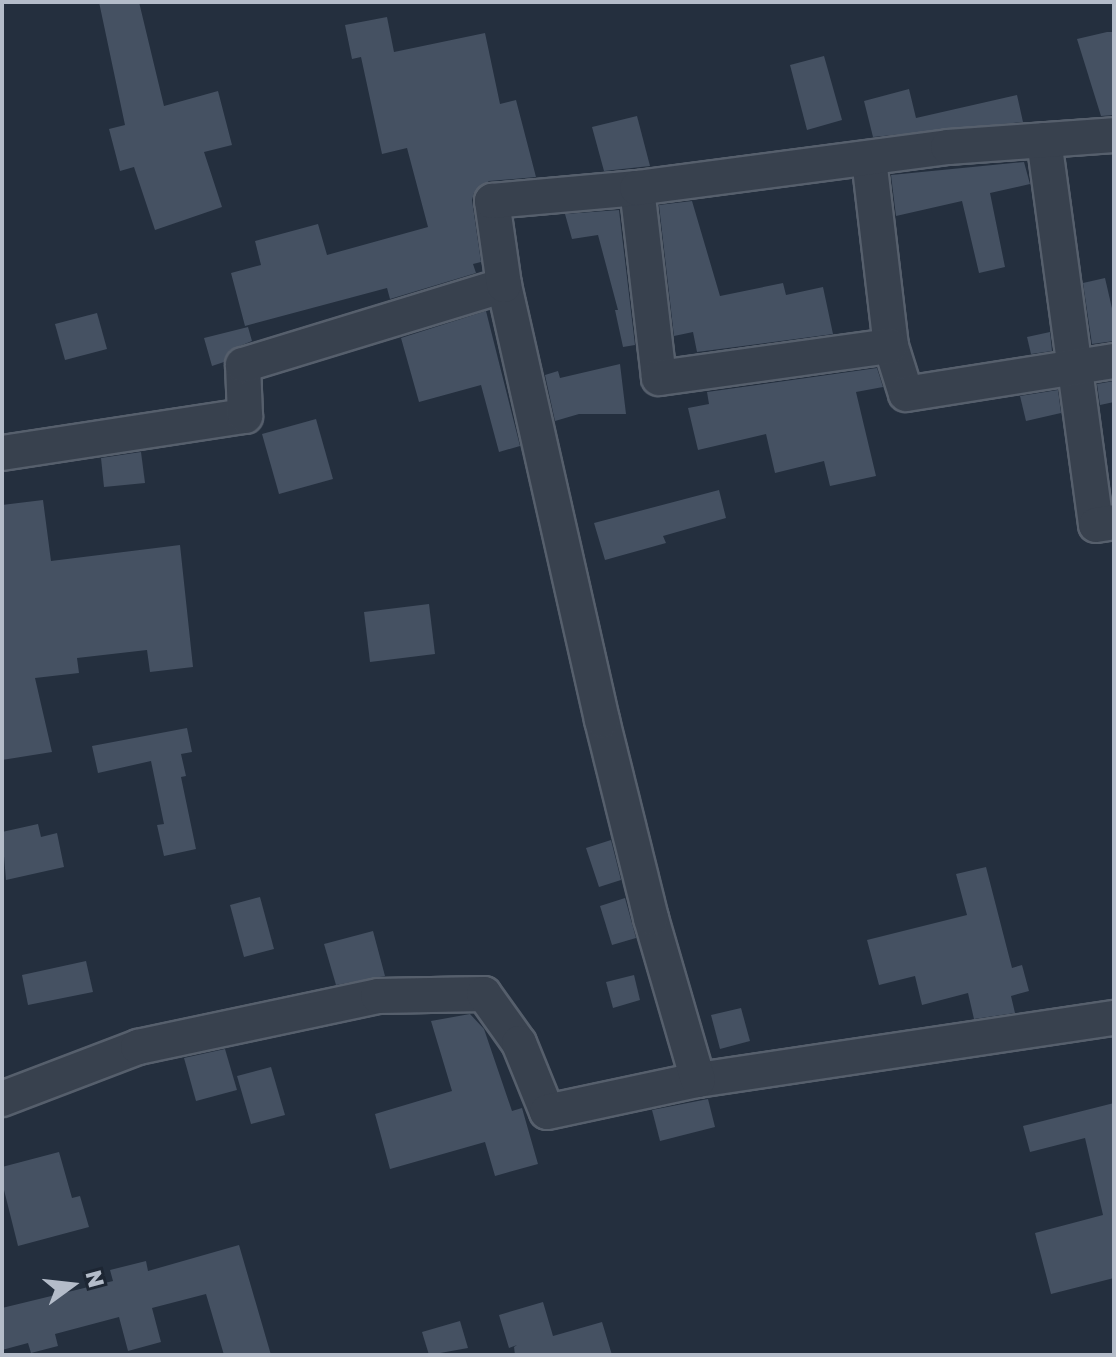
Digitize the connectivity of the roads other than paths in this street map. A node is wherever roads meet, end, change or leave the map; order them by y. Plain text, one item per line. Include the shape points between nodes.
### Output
1 (1114, 135) edge
2 (1044, 140) junction
3 (869, 159) junction
4 (637, 188) junction
5 (504, 285) junction
6 (891, 346) junction
7 (1114, 361) edge
8 (1075, 368) junction
9 (2, 453) edge
10 (1114, 522) edge
11 (1114, 1018) edge
12 (698, 1080) junction
13 (2, 1099) edge

1 - 2 street
2 - 3 street
2 - 8 street
3 - 4 street
3 - 6 street
4 - 5 street via 492,201
4 - 6 street via 659,378
5 - 9 street via 243,365 245,416
5 - 12 street via 606,735
6 - 8 street via 906,394
7 - 8 street
8 - 10 street via 1096,525
11 - 12 street
12 - 13 street via 547,1112 519,1043 484,994 378,996 138,1047

